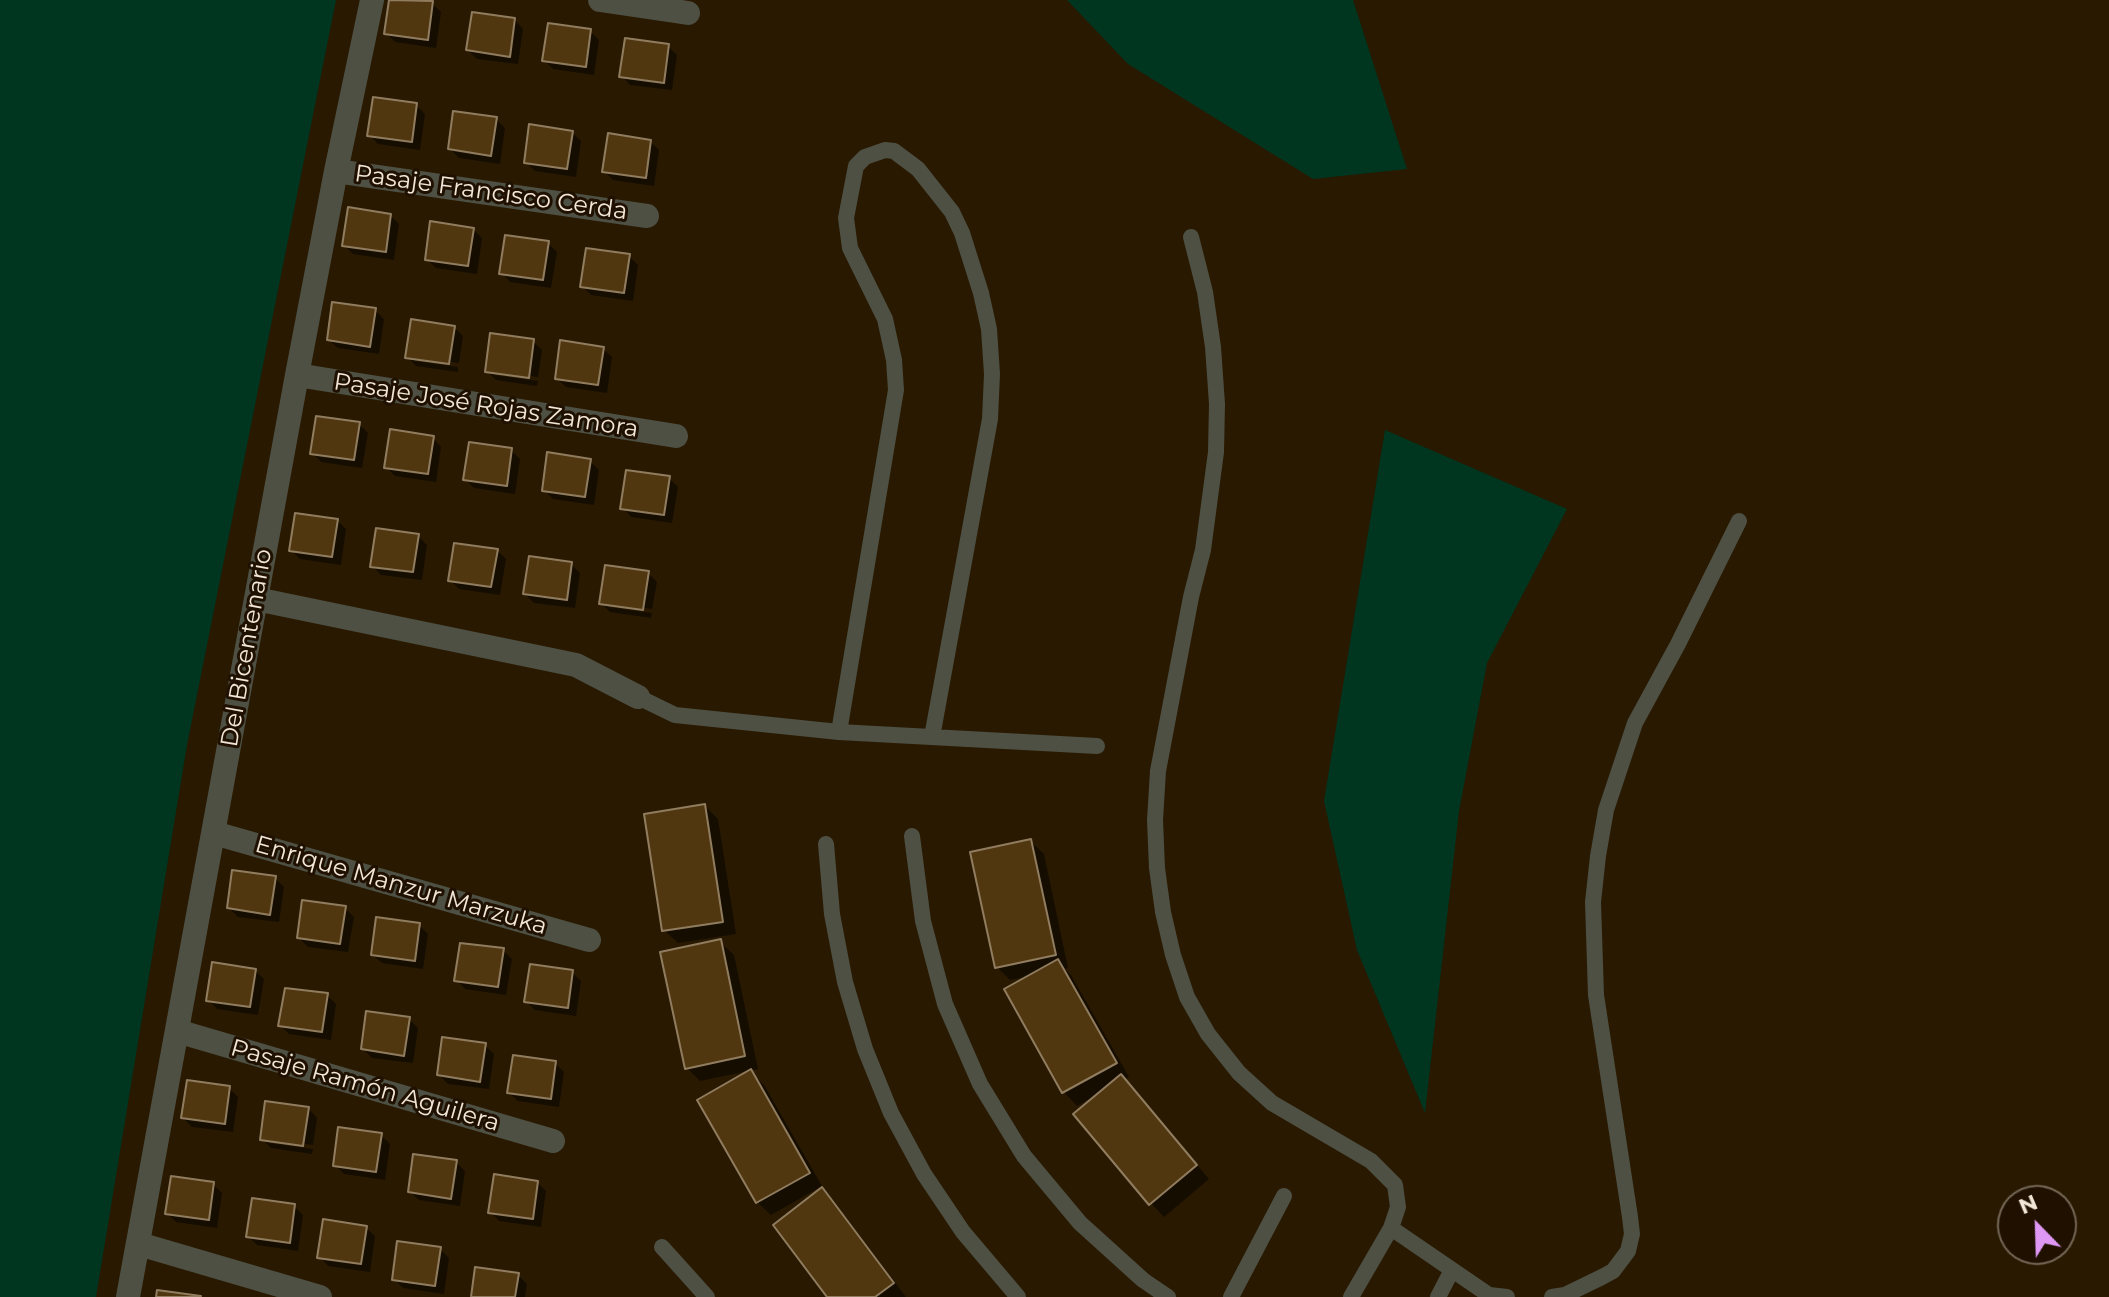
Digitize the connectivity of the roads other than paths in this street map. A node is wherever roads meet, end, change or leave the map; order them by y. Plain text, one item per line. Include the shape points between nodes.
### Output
1 (372, 0) edge
2 (600, 0) edge
3 (688, 13) dead end
4 (336, 171) junction
5 (647, 216) dead end
6 (1191, 237) dead end
7 (297, 375) junction
8 (676, 436) dead end
9 (1739, 521) dead end
10 (256, 599) junction
11 (638, 697) joint
12 (839, 732) junction
13 (932, 737) junction
14 (1097, 746) dead end
15 (214, 833) junction
16 (912, 836) dead end
17 (826, 844) dead end
18 (589, 940) dead end
19 (177, 1031) junction
20 (553, 1141) dead end
21 (1284, 1196) dead end
22 (1391, 1228) junction
23 (139, 1244) junction
24 (662, 1247) dead end
25 (1452, 1270) junction
26 (128, 1297) edge
27 (320, 1297) edge
28 (707, 1297) edge
29 (1018, 1297) edge
30 (1168, 1297) edge
31 (1231, 1297) edge
32 (1351, 1297) edge
33 (1438, 1297) edge
34 (1507, 1297) edge
35 (1552, 1297) edge

1 - 4 street, Del Bicentenario
2 - 3 street
4 - 5 street, Pasaje Francisco Cerda
4 - 7 street, Del Bicentenario
6 - 22 lane via 1213,347 1216,452 1203,550 1158,771 1155,832 1163,912 1187,997 1208,1034 1272,1103 1343,1142 1388,1177 1398,1194
7 - 8 street, Pasaje José Rojas Zamora
7 - 10 street, Del Bicentenario
9 - 35 lane via 1635,723 1606,810 1598,856 1595,980 1630,1217 1628,1251 1613,1271
10 - 11 street via 576,665
10 - 15 street, Del Bicentenario
11 - 12 lane via 675,715
12 - 13 lane
12 - 13 lane via 896,390 885,319 850,248 846,218 856,166 885,150 918,169 952,212 989,329 990,419
13 - 14 lane
15 - 18 street, Enrique Manzur Marzuka
15 - 19 street, Del Bicentenario
16 - 30 lane via 923,921 945,1004 980,1084 1024,1156 1080,1223
17 - 29 lane via 845,982 891,1113 963,1232
19 - 20 street, Pasaje Ramón Aguilera
19 - 23 street, Del Bicentenario
21 - 31 lane
22 - 25 lane
22 - 32 lane
23 - 26 street, Del Bicentenario
23 - 27 street
24 - 28 lane
25 - 33 lane
25 - 34 lane via 1489,1295

